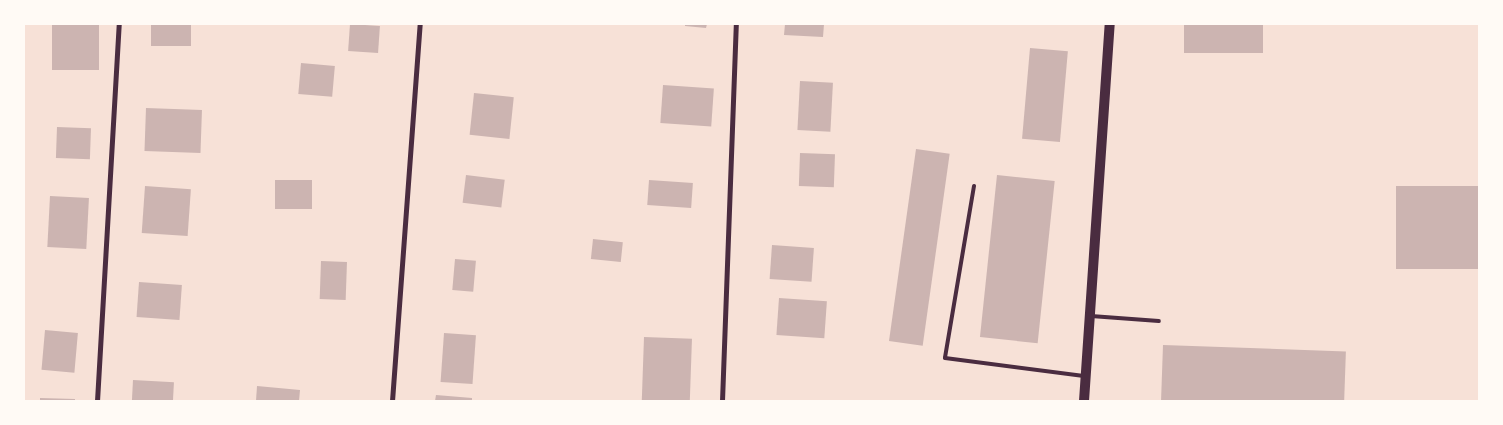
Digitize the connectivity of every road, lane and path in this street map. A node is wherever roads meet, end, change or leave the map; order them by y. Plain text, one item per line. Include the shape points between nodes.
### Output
1 (119, 24) edge
2 (420, 24) edge
3 (736, 24) edge
4 (1110, 24) edge
5 (974, 186) dead end
6 (1091, 316) junction
7 (1160, 321) dead end
8 (1086, 376) junction
9 (97, 401) edge
10 (392, 401) edge
11 (722, 401) edge
12 (1084, 401) edge

1 - 9 street
2 - 10 street
3 - 11 street
4 - 6 main road
5 - 8 lane via 945,358
6 - 7 lane
6 - 8 main road
8 - 12 main road

